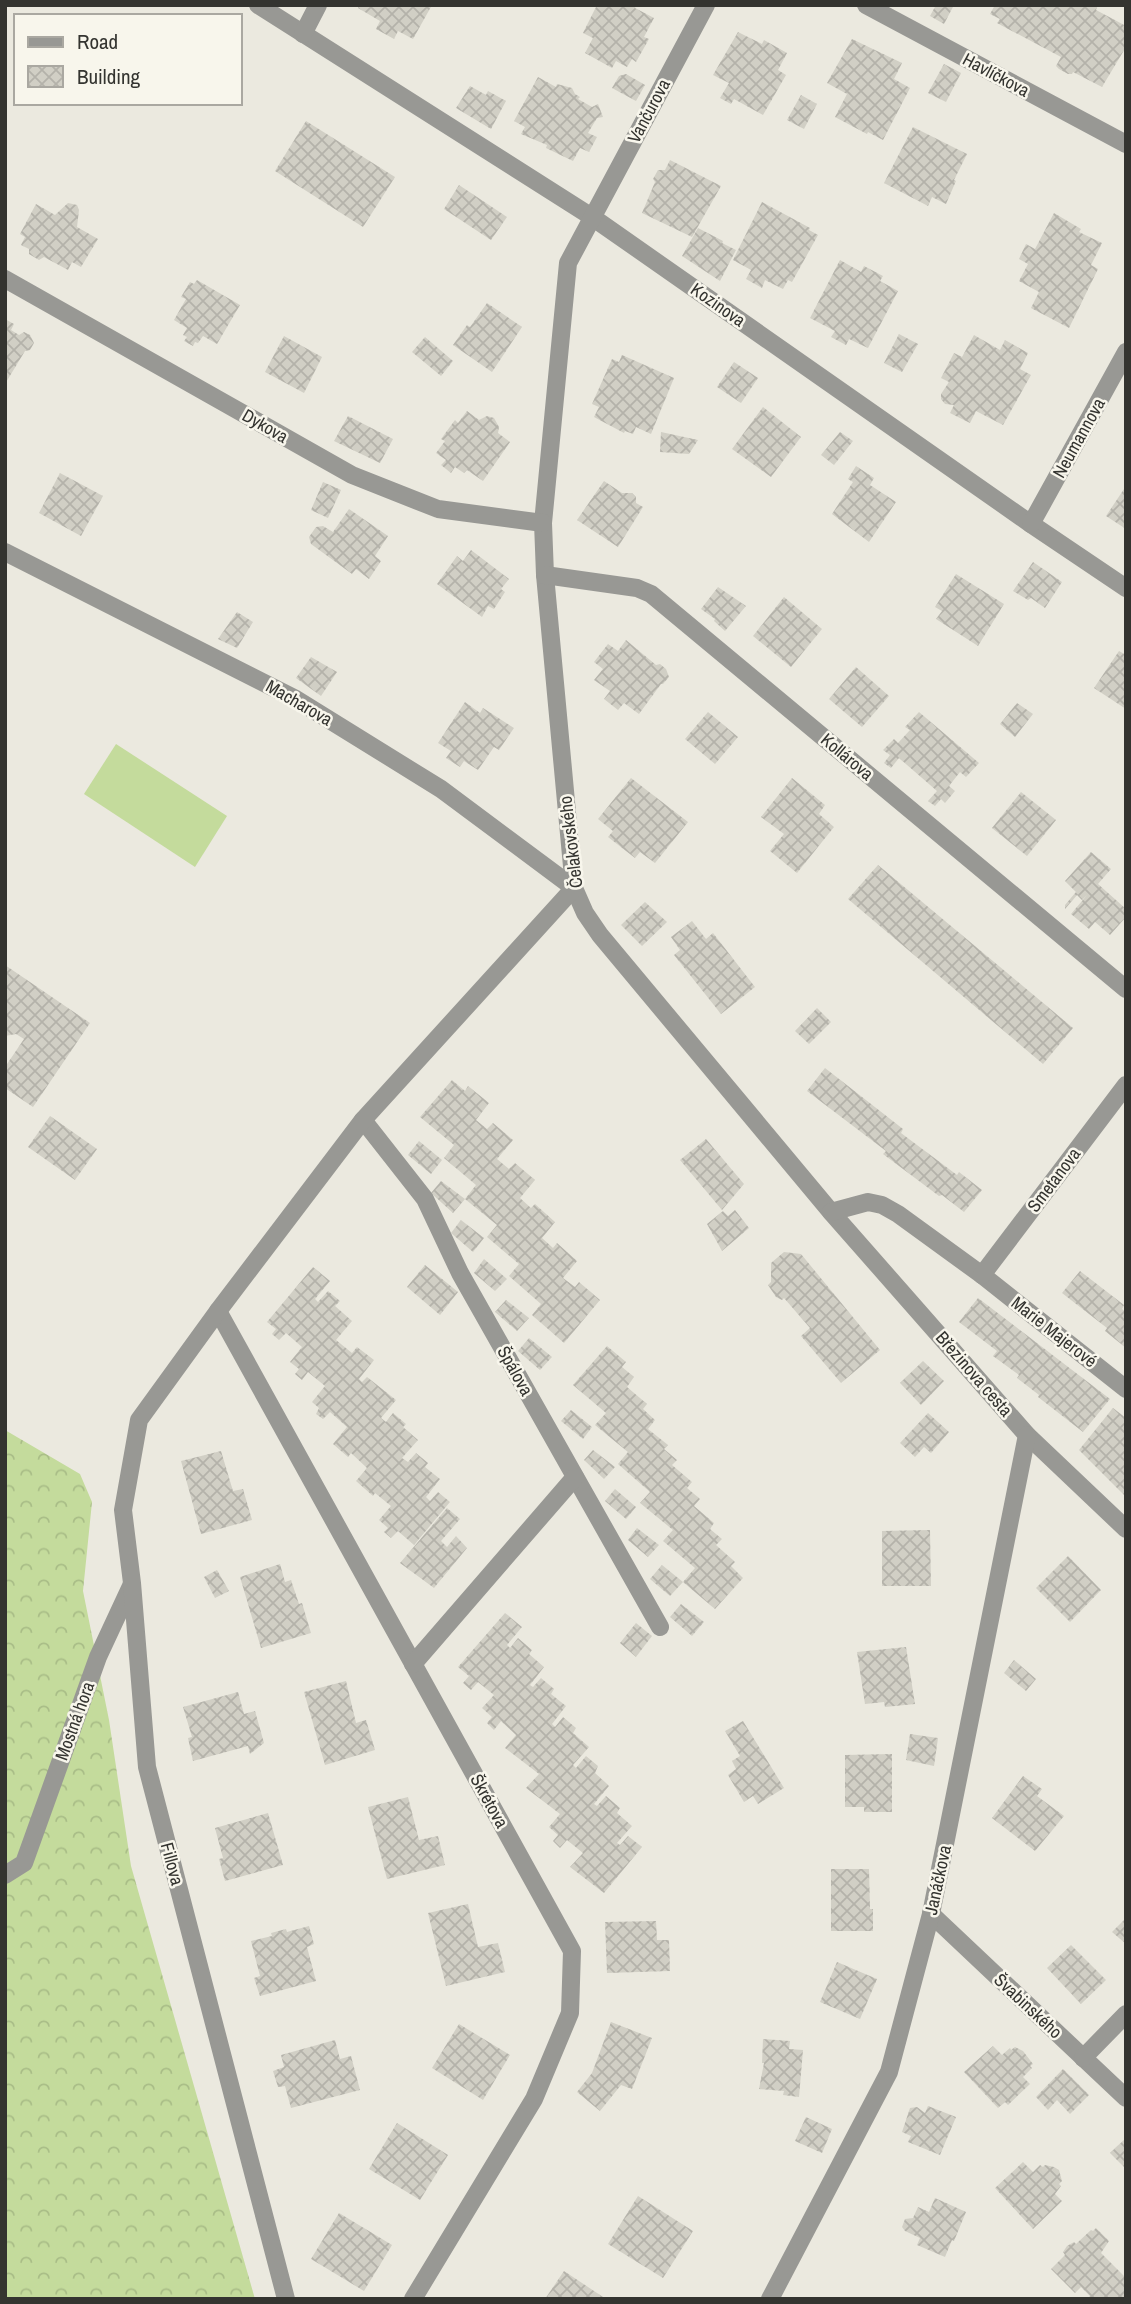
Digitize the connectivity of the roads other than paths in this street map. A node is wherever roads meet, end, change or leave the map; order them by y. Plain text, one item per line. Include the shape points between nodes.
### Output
1 (258, 5) edge
2 (318, 5) edge
3 (706, 5) edge
4 (866, 5) edge
5 (303, 34) junction
6 (1126, 144) edge
7 (592, 217) junction
8 (5, 279) edge
9 (1126, 352) edge
10 (543, 523) junction
11 (1031, 524) junction
12 (5, 552) edge
13 (545, 575) junction
14 (1126, 588) edge
15 (573, 888) junction
16 (1126, 989) edge
17 (1126, 1085) edge
18 (363, 1120) junction
19 (831, 1212) junction
20 (982, 1275) junction
21 (218, 1311) junction
22 (1126, 1390) edge
23 (1027, 1434) junction
24 (575, 1477) junction
25 (1126, 1529) edge
26 (132, 1583) junction
27 (660, 1627) dead end
28 (413, 1664) junction
29 (5, 1875) edge
30 (931, 1914) junction
31 (1126, 2014) edge
32 (1083, 2058) junction
33 (1126, 2098) edge
34 (286, 2299) edge
35 (413, 2299) edge
36 (771, 2299) edge

1 - 5 street, Kozinova
2 - 5 street
3 - 7 street, Vančurova
4 - 6 street, Havlíčkova
5 - 7 street, Kozinova
7 - 10 street, Čelakovského via 568,263
7 - 11 street, Kozinova
8 - 10 street, Dykova via 352,475 438,509
9 - 11 street, Neumannova
10 - 13 street, Čelakovského
11 - 14 street, Kozinova
12 - 15 street, Macharova via 294,698 441,789
13 - 15 street, Čelakovského
13 - 16 street, Kollárova via 651,594
15 - 18 street
15 - 19 street, Čelakovského via 600,935
17 - 20 street, Smetanova
18 - 21 street
18 - 24 street, Špálova via 425,1199 460,1273
19 - 20 street via 868,1202 882,1205
19 - 23 street, Březinova cesta
20 - 22 street, Marie Majerové
21 - 26 street, Fillova via 139,1420 123,1510
21 - 28 street, Škrétova
23 - 25 street, Březinova cesta
23 - 30 street, Janáčkova
24 - 27 street, Špálova
24 - 28 street
26 - 29 street, Mostná hora via 98,1657 24,1863
26 - 34 street, Fillova via 147,1767
28 - 35 street, Škrétova via 572,1951 570,2013 534,2099
30 - 32 street, Švabinského
30 - 36 street, Janáčkova via 889,2073
31 - 32 street
32 - 33 street, Švabinského

